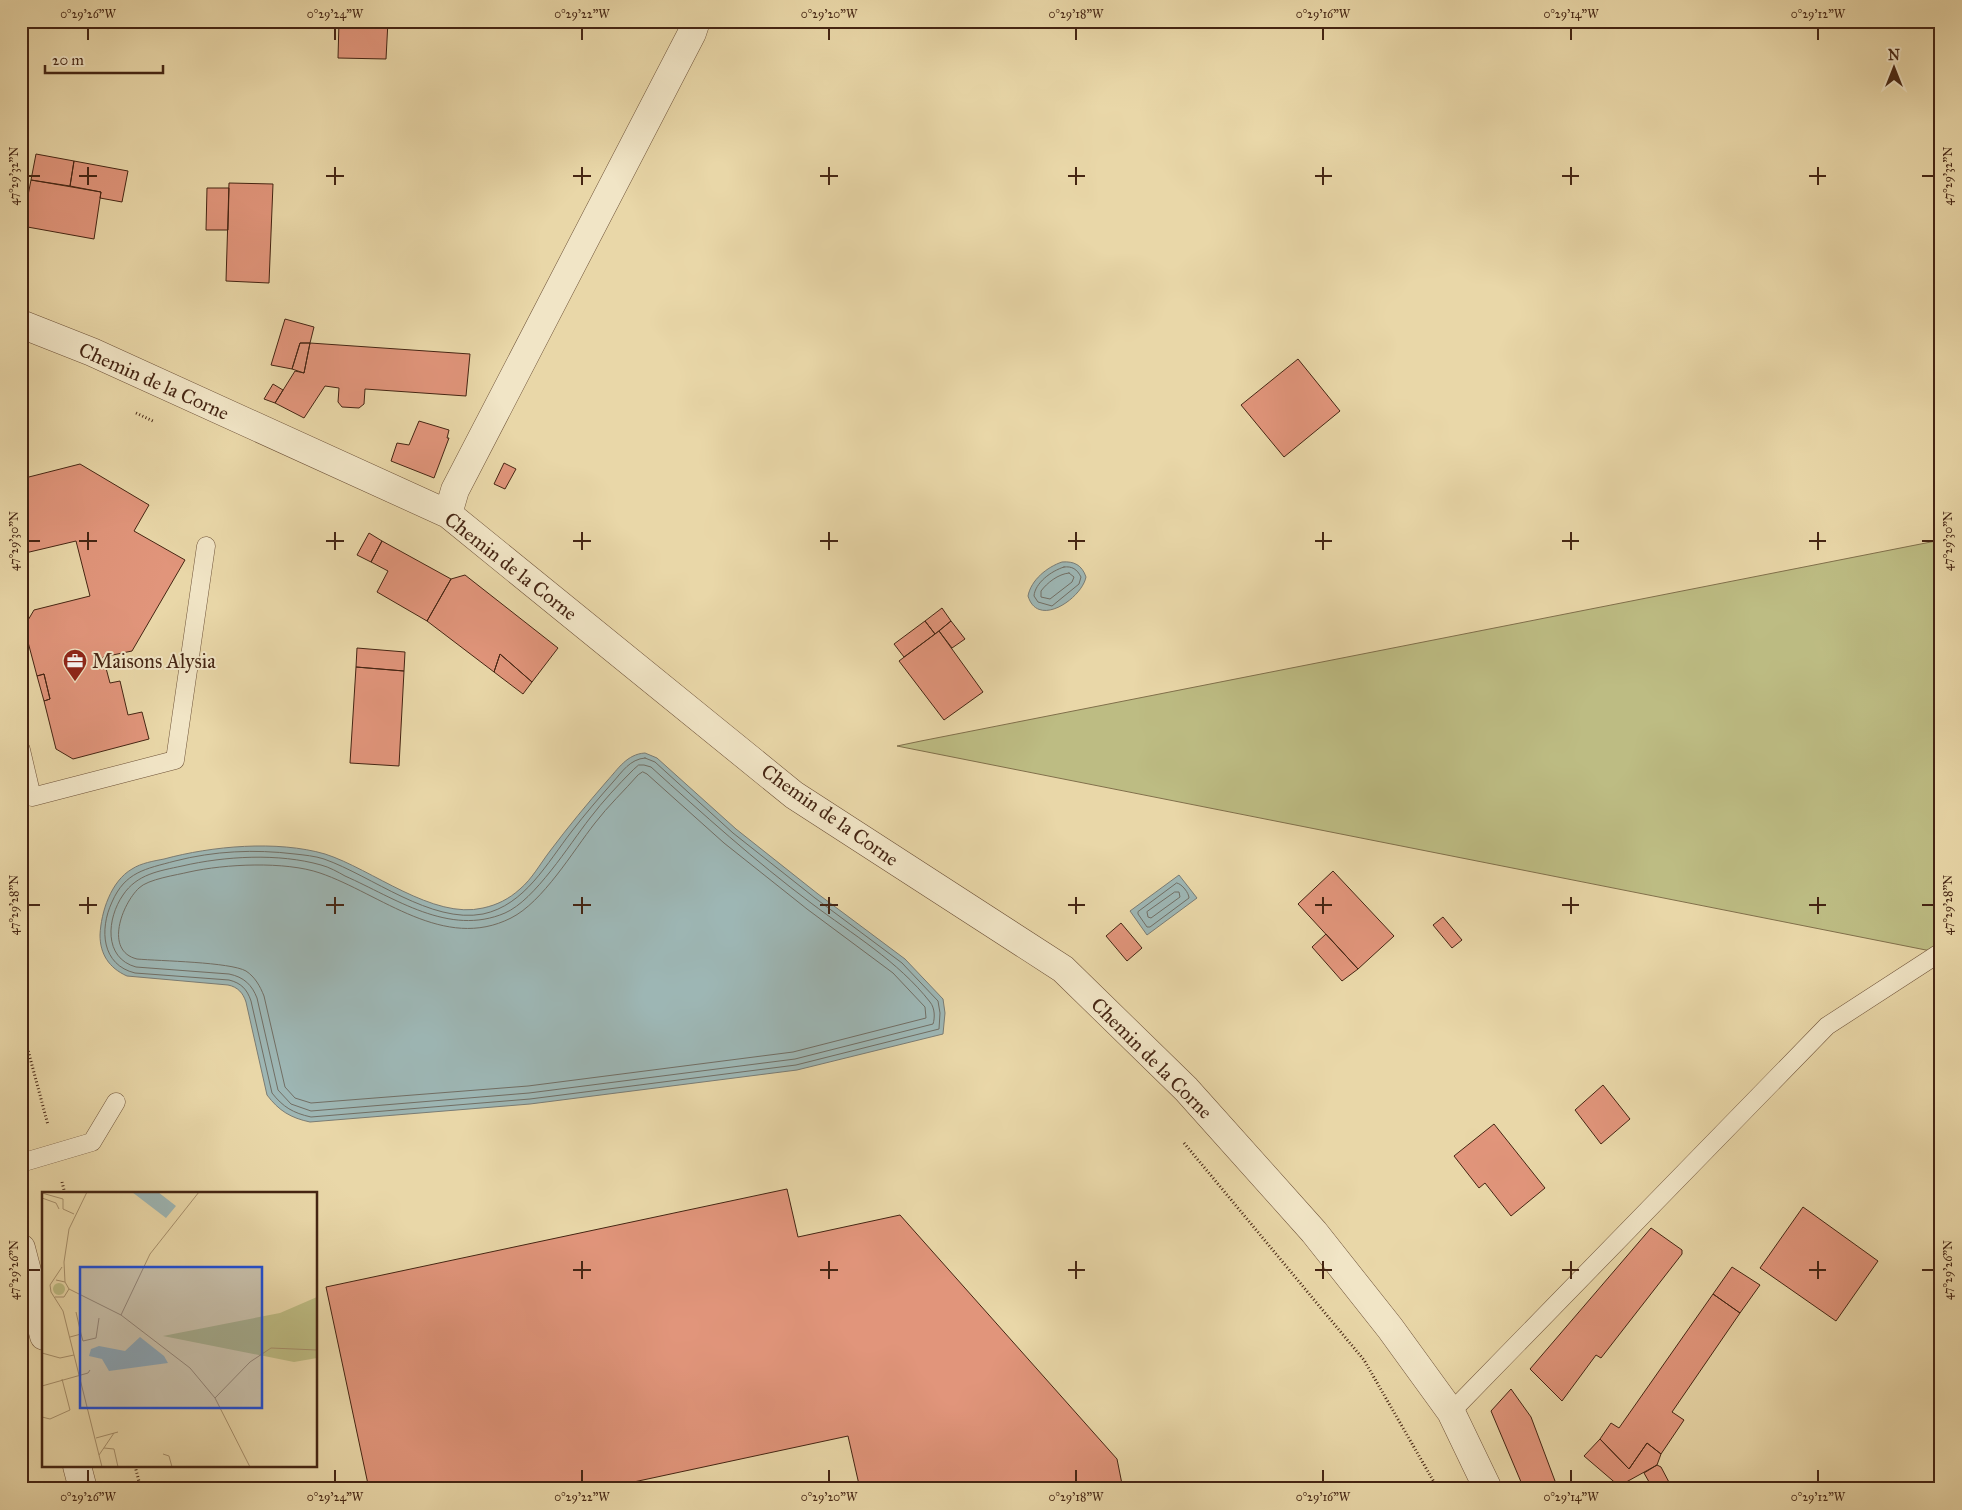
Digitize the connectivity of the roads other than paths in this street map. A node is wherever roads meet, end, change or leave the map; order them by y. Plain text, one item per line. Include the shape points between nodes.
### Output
1 (696, 21) edge
2 (21, 324) edge
3 (448, 514) junction
4 (206, 546) dead end
5 (21, 750) edge
6 (1941, 952) edge
7 (116, 1102) dead end
8 (21, 1163) edge
9 (21, 1248) edge
10 (42, 1328) edge
11 (1450, 1412) junction
12 (78, 1468) edge
13 (83, 1489) edge
14 (1488, 1489) edge

1 - 3 street via 456,490
2 - 3 street, Chemin de la Corne via 92,352
3 - 11 street, Chemin de la Corne via 794,795 1063,968 1186,1089 1314,1232 1390,1328
4 - 5 lane via 175,760 32,797
6 - 11 lane via 1827,1026
7 - 8 lane via 92,1142
9 - 10 street
11 - 14 street, Chemin de la Corne
12 - 13 street

